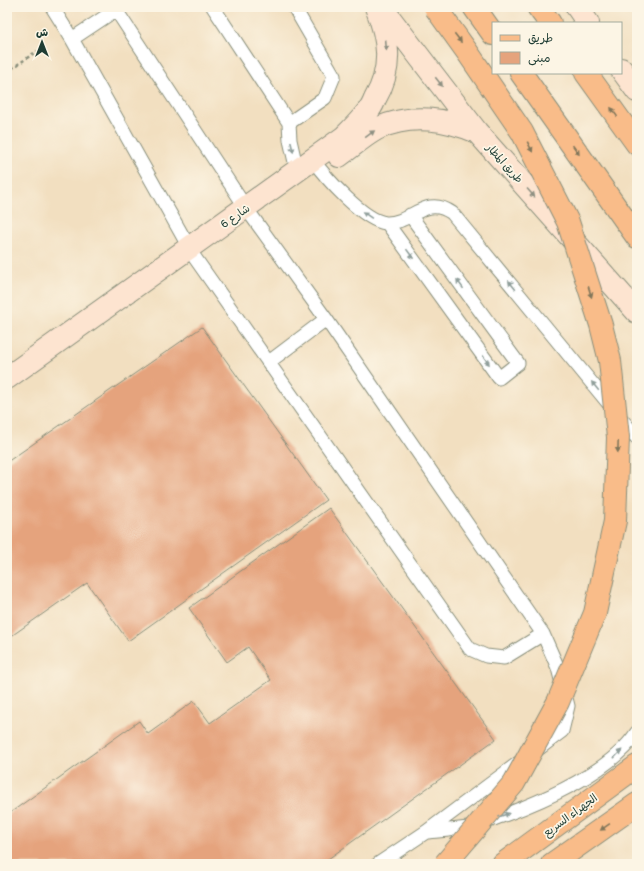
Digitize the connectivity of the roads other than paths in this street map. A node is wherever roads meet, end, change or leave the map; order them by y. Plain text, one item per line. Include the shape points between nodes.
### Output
1 (52, 7) edge
2 (213, 7) edge
3 (294, 7) edge
4 (376, 7) edge
5 (381, 7) edge
6 (435, 7) edge
7 (474, 7) edge
8 (538, 7) edge
9 (577, 7) edge
10 (118, 8) edge
11 (549, 22) edge
12 (587, 22) edge
13 (492, 33) edge
14 (72, 39) junction
15 (622, 70) edge
16 (521, 74) edge
17 (587, 74) edge
18 (637, 91) edge
19 (289, 123) junction
20 (477, 132) junction
21 (637, 144) edge
22 (310, 167) junction
23 (249, 213) junction
24 (410, 215) junction
25 (387, 223) junction
26 (637, 237) edge
27 (192, 252) junction
28 (637, 312) edge
29 (326, 319) junction
30 (269, 362) junction
31 (7, 378) edge
32 (7, 392) edge
33 (637, 438) edge
34 (543, 634) junction
35 (637, 732) edge
36 (637, 766) edge
37 (637, 804) edge
38 (426, 832) junction
39 (378, 864) edge
40 (445, 864) edge
41 (503, 864) edge
42 (552, 864) edge

1 - 14 lane
2 - 19 lane
3 - 19 lane via 334,76 325,98
4 -> 22 street, شارع 6 via 386,39 387,57 386,75 380,90 368,111 344,137
5 -> 20 street, طريق المطار
6 -> 40 main road, bridge via 522,132 568,222 610,360 618,437 615,521 595,613 558,702 514,783
7 - 13 main road
8 - 11 main road
9 - 12 street
10 - 14 lane
10 - 23 lane
14 - 27 lane
15 - 18 street
16 -> 26 main road
21 -> 17 main road
19 -> 22 lane via 290,140
22 -> 20 street, شارع 6 via 378,128 396,122 413,119 446,122
20 -> 28 street, طريق المطار
22 - 23 street, شارع 6
25 -> 22 lane via 377,221 366,214
23 - 27 street, شارع 6
23 - 29 lane
24 - 25 lane via 399,221
25 -> 24 lane via 499,378 518,363
33 -> 24 lane via 452,213 445,208 435,207 425,208
27 - 30 lane
27 - 31 street, شارع 6
27 - 32 street, شارع 6
29 - 30 lane
29 - 34 lane
30 - 34 lane via 470,649 486,656 504,658
34 - 38 lane via 558,668 568,706 562,731
38 -> 35 lane via 472,827 532,805 611,761
36 - 41 main road, الجهراء السريع
37 -> 42 main road
38 - 39 lane

